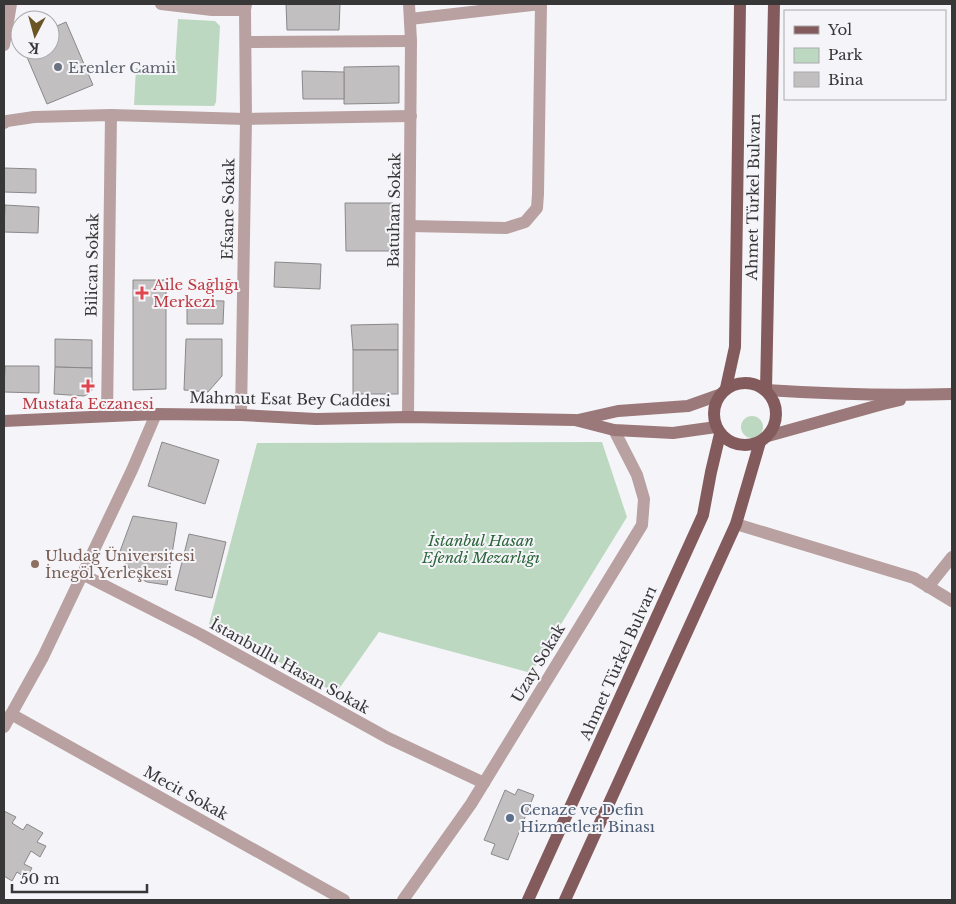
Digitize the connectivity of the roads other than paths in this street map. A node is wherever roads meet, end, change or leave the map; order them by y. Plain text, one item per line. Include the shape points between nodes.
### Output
1 (11, 4) edge
2 (161, 4) edge
3 (409, 4) edge
4 (541, 4) edge
5 (740, 4) edge
6 (774, 4) edge
7 (246, 7) edge
8 (410, 19) junction
9 (411, 41) junction
10 (246, 42) junction
11 (4, 45) edge
12 (111, 115) junction
13 (411, 116) junction
14 (246, 119) junction
15 (4, 123) edge
16 (410, 226) junction
17 (766, 390) junction
18 (723, 392) junction
19 (952, 394) edge
20 (922, 395) junction
21 (156, 414) junction
22 (241, 415) junction
23 (107, 416) junction
24 (408, 417) junction
25 (575, 420) junction
26 (4, 421) edge
27 (614, 430) junction
28 (718, 431) junction
29 (764, 439) junction
30 (736, 524) junction
31 (952, 557) edge
32 (82, 574) junction
33 (928, 587) junction
34 (952, 601) edge
35 (11, 714) junction
36 (4, 727) edge
37 (484, 783) junction
38 (344, 900) edge
39 (403, 900) edge
40 (528, 900) edge
41 (565, 900) edge

1 - 11 street
2 - 7 street via 212,10
3 - 8 street, Batuhan Sokak
4 - 8 street
4 - 16 street via 536,208 525,222 506,228
5 - 18 main road, Ahmet Türkel Bulvarı via 735,347
6 - 17 main road, Ahmet Türkel Bulvarı
7 - 10 street, Efsane Sokak
8 - 9 street, Batuhan Sokak
9 - 10 street
9 - 13 street, Batuhan Sokak
10 - 14 street, Efsane Sokak
12 - 14 street
12 - 15 street via 34,117
12 - 23 street, Bilican Sokak
13 - 14 street
13 - 16 street, Batuhan Sokak
14 - 22 street, Efsane Sokak
16 - 24 street, Batuhan Sokak
17 - 18 main road via 746,383 736,384
17 - 20 main road
17 - 29 main road via 776,408 776,418 774,428
18 - 25 main road via 688,406 618,411
18 - 28 main road via 714,405 713,415
19 - 20 main road
20 - 29 main road
21 - 22 main road, Mahmut Esat Bey Caddesi
21 - 23 main road, Mahmut Esat Bey Caddesi
21 - 32 street
22 - 24 main road, Mahmut Esat Bey Caddesi via 316,419
23 - 26 main road, Mahmut Esat Bey Caddesi
24 - 25 main road, Mahmut Esat Bey Caddesi
25 - 27 main road
27 - 28 main road
27 - 37 street, Uzay Sokak via 637,475 644,499 642,525
28 - 29 main road via 737,445 753,445
28 - 40 main road, Ahmet Türkel Bulvarı via 704,515
29 - 30 main road
30 - 33 street via 914,578
30 - 41 main road
31 - 33 street
32 - 35 street via 43,657
32 - 37 street, İstanbullu Hasan Sokak via 200,634 388,738
33 - 34 street
35 - 36 street
35 - 38 street, Mecit Sokak
37 - 39 street, Uzay Sokak

